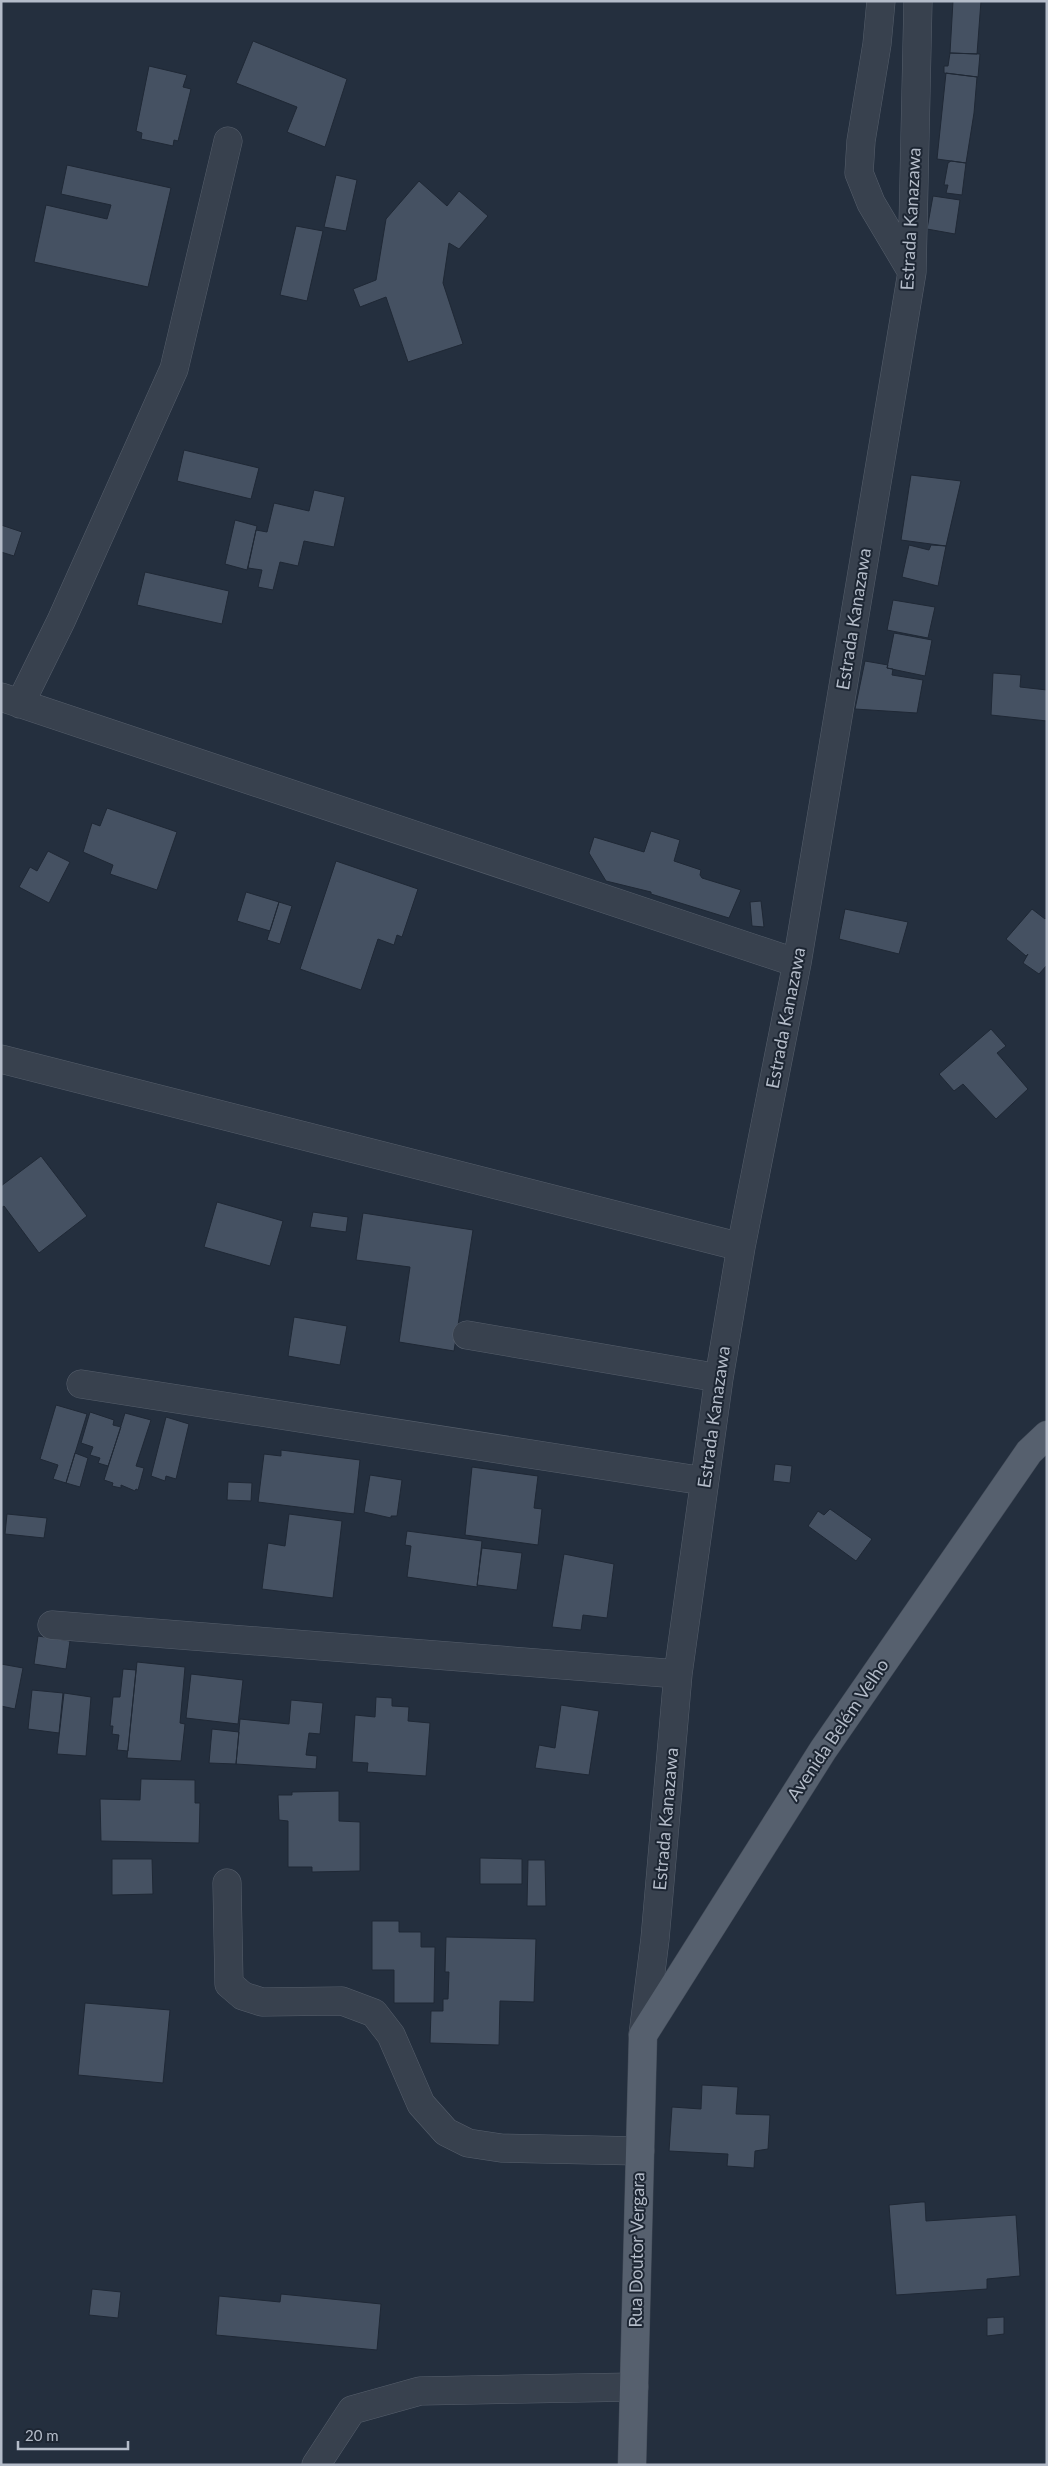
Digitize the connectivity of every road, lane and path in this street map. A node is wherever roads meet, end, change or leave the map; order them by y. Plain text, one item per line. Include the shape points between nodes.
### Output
1 (881, 1) edge
2 (918, 1) edge
3 (228, 141) dead end
4 (912, 272) junction
5 (11, 700) edge
6 (797, 963) junction
7 (1, 1059) edge
8 (740, 1247) junction
9 (468, 1335) dead end
10 (719, 1378) junction
11 (81, 1384) dead end
12 (1047, 1435) edge
13 (704, 1482) junction
14 (52, 1625) dead end
15 (678, 1674) junction
16 (227, 1883) dead end
17 (643, 2035) junction
18 (640, 2151) junction
19 (634, 2387) junction
20 (316, 2465) edge
21 (632, 2465) edge

1 - 4 street via 859,173 871,203
2 - 4 street, Estrada Kanazawa
3 - 5 street via 174,369 61,620
4 - 6 street, Estrada Kanazawa
5 - 6 street
6 - 8 street, Estrada Kanazawa
7 - 8 street
8 - 10 street, Estrada Kanazawa
9 - 10 street
10 - 13 street, Estrada Kanazawa
11 - 13 street
12 - 17 main road, Avenida Belém Velho via 1029,1452 823,1750
13 - 15 street, Estrada Kanazawa
14 - 15 street
15 - 17 street, Estrada Kanazawa via 655,1939
16 - 18 street via 229,1984 243,1996 262,2002 342,2001 374,2013 391,2035 421,2104 446,2132 468,2143 501,2148
17 - 18 main road, Rua Doutor Vergara
18 - 19 main road, Rua Doutor Vergara
19 - 20 street via 420,2391 352,2410
19 - 21 main road, Rua Doutor Vergara

